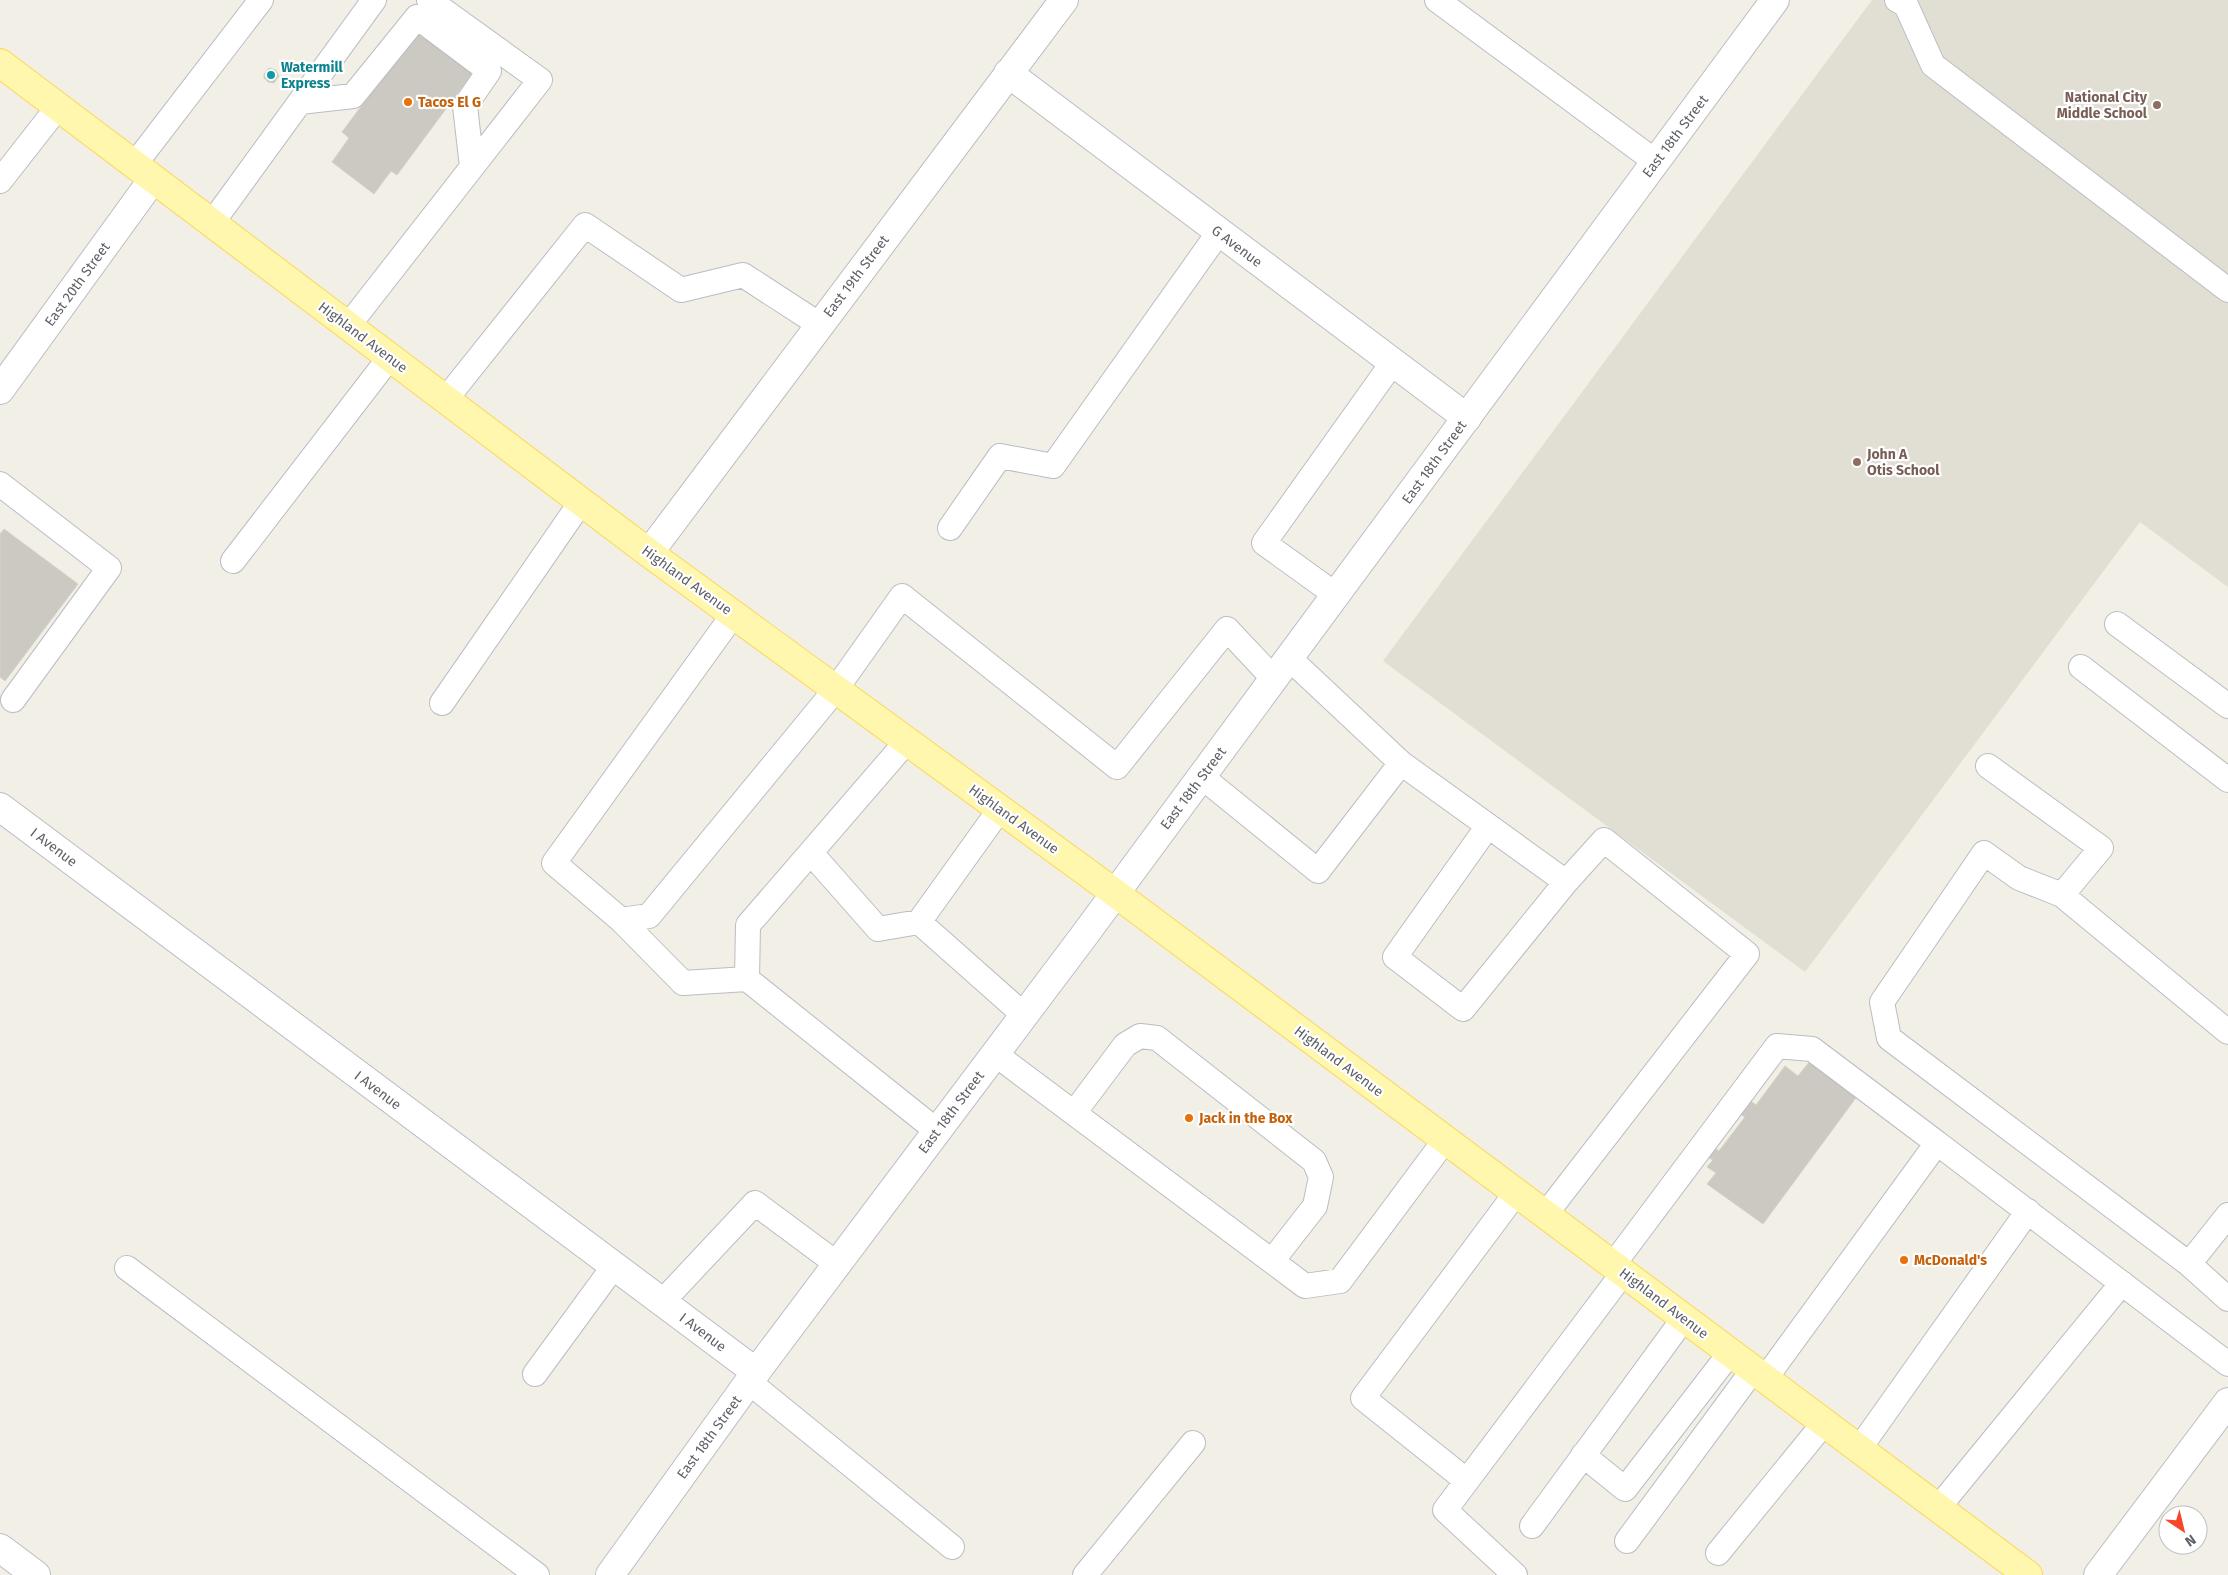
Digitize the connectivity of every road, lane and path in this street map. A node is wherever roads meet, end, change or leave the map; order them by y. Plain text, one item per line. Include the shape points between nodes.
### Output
1 (261, 0) edge
2 (374, 0) edge
3 (429, 0) edge
4 (1064, 0) edge
5 (1437, 0) edge
6 (1776, 0) edge
7 (1897, 0) edge
8 (0, 63) edge
9 (1008, 73) junction
10 (300, 102) junction
11 (58, 107) junction
12 (1656, 162) junction
13 (472, 167) junction
14 (144, 171) junction
15 (0, 181) edge
16 (212, 223) junction
17 (1219, 232) junction
18 (2228, 290) edge
19 (820, 325) junction
20 (348, 326) junction
21 (390, 357) junction
22 (1393, 362) junction
23 (0, 390) edge
24 (446, 400) junction
25 (1467, 418) junction
26 (0, 484) edge
27 (581, 502) junction
28 (950, 528) dead end
29 (648, 553) junction
30 (233, 561) dead end
31 (1336, 595) junction
32 (733, 615) junction
33 (2117, 624) dead end
34 (2081, 667) dead end
35 (1282, 668) junction
36 (836, 689) junction
37 (13, 700) dead end
38 (442, 703) dead end
39 (2228, 706) edge
40 (907, 741) junction
41 (1401, 763) junction
42 (1988, 766) dead end
43 (1202, 777) junction
44 (2228, 780) edge
45 (0, 807) edge
46 (1000, 809) junction
47 (1488, 826) junction
48 (811, 853) junction
49 (1566, 882) junction
50 (1116, 893) junction
51 (2062, 895) junction
52 (621, 920) junction
53 (919, 922) junction
54 (747, 979) junction
55 (1024, 1015) junction
56 (2228, 1032) edge
57 (995, 1054) junction
58 (1074, 1113) junction
59 (937, 1131) junction
60 (1445, 1140) junction
61 (1937, 1143) junction
62 (1516, 1193) junction
63 (2028, 1212) junction
64 (1545, 1215) junction
65 (2228, 1215) edge
66 (1272, 1261) junction
67 (837, 1264) junction
68 (2189, 1264) junction
69 (614, 1266) junction
70 (127, 1268) dead end
71 (1618, 1269) junction
72 (2122, 1283) junction
73 (2228, 1299) edge
74 (662, 1302) junction
75 (1684, 1318) junction
76 (1730, 1353) junction
77 (2228, 1364) edge
78 (535, 1374) dead end
79 (1759, 1374) junction
80 (753, 1377) junction
81 (2228, 1402) edge
82 (1824, 1423) junction
83 (1193, 1443) dead end
84 (1859, 1449) junction
85 (1583, 1456) junction
86 (1467, 1481) junction
87 (1938, 1508) junction
88 (1532, 1526) dead end
89 (1626, 1541) dead end
90 (952, 1547) dead end
91 (0, 1548) edge
92 (1718, 1553) dead end
93 (36, 1575) edge
94 (537, 1575) edge
95 (610, 1575) edge
96 (1085, 1575) edge
97 (1515, 1575) edge
98 (2028, 1575) edge
99 (2098, 1575) edge

1 - 14 lane
2 - 10 lane
3 - 13 lane via 540,80
4 - 9 street, East 19th Street
5 - 12 lane
6 - 12 street, East 18th Street
7 - 18 lane via 1906,5 1933,65
8 - 11 main road, Highland Avenue
9 - 17 street, G Avenue
9 - 19 street, East 19th Street
10 - 13 lane via 354,96 417,17 489,70 465,106
10 - 16 lane
11 - 14 main road, Highland Avenue
11 - 15 lane
12 - 25 street, East 18th Street
13 - 20 lane
14 - 16 main road, Highland Avenue
14 - 23 street, East 20th Street
16 - 20 main road, Highland Avenue
17 - 22 street, G Avenue
17 - 28 lane via 1053,466 1000,456
19 - 24 lane via 743,275 681,290 586,225
19 - 29 street, East 19th Street
20 - 21 main road, Highland Avenue
21 - 24 main road, Highland Avenue
21 - 30 lane
22 - 25 street, G Avenue
22 - 31 lane via 1264,543
24 - 27 main road, Highland Avenue
25 - 31 street, East 18th Street
26 - 37 lane via 109,568
27 - 29 main road, Highland Avenue
27 - 38 lane
29 - 32 main road, Highland Avenue
31 - 35 street, East 18th Street
32 - 36 main road, Highland Avenue
32 - 52 lane via 554,863
33 - 39 lane
34 - 44 lane
35 - 36 lane via 1227,629 1117,767 902,596
35 - 41 lane
35 - 43 street, East 18th Street
36 - 40 main road, Highland Avenue
36 - 52 lane via 649,916
40 - 46 main road, Highland Avenue
40 - 48 lane
41 - 43 lane via 1318,871
41 - 47 lane
42 - 51 lane via 2101,848
43 - 50 street, East 18th Street
45 - 69 street, I Avenue
46 - 50 main road, Highland Avenue
46 - 53 lane
47 - 49 lane
47 - 49 lane via 1395,957 1463,1009
48 - 53 lane via 878,929
48 - 54 lane via 748,925
49 - 64 lane via 1604,840 1747,954
50 - 55 street, East 18th Street
50 - 60 main road, Highland Avenue
51 - 56 lane
51 - 68 lane via 2019,878 1984,853 1882,1002 1889,1038
52 - 54 lane via 683,983
53 - 55 lane
54 - 59 lane
55 - 57 street, East 18th Street
57 - 58 lane
57 - 59 street, East 18th Street
58 - 66 lane
58 - 66 lane via 1125,1045 1140,1036 1157,1038 1314,1161 1321,1177 1315,1206
59 - 67 street, East 18th Street
60 - 62 main road, Highland Avenue
60 - 66 lane via 1340,1281 1305,1286
61 - 63 lane
61 - 71 lane via 1812,1048 1777,1046
61 - 79 lane
62 - 64 main road, Highland Avenue
62 - 86 lane via 1363,1398
63 - 72 lane
63 - 84 lane
64 - 71 main road, Highland Avenue
65 - 68 lane
67 - 74 lane via 755,1203
67 - 80 street, East 18th Street
68 - 73 lane
69 - 74 street, I Avenue
69 - 78 lane
70 - 94 lane
71 - 75 main road, Highland Avenue
71 - 86 lane
72 - 77 lane
72 - 87 lane
74 - 80 street, I Avenue
75 - 76 main road, Highland Avenue
75 - 85 lane
76 - 79 main road, Highland Avenue
76 - 85 lane via 1625,1489
79 - 82 main road, Highland Avenue
79 - 89 lane
80 - 90 lane
80 - 95 street, East 18th Street
81 - 99 street
82 - 84 main road, Highland Avenue
82 - 92 lane
83 - 96 lane
84 - 87 main road, Highland Avenue
85 - 88 lane
86 - 97 lane via 1445,1510
87 - 98 main road, Highland Avenue
91 - 93 street

